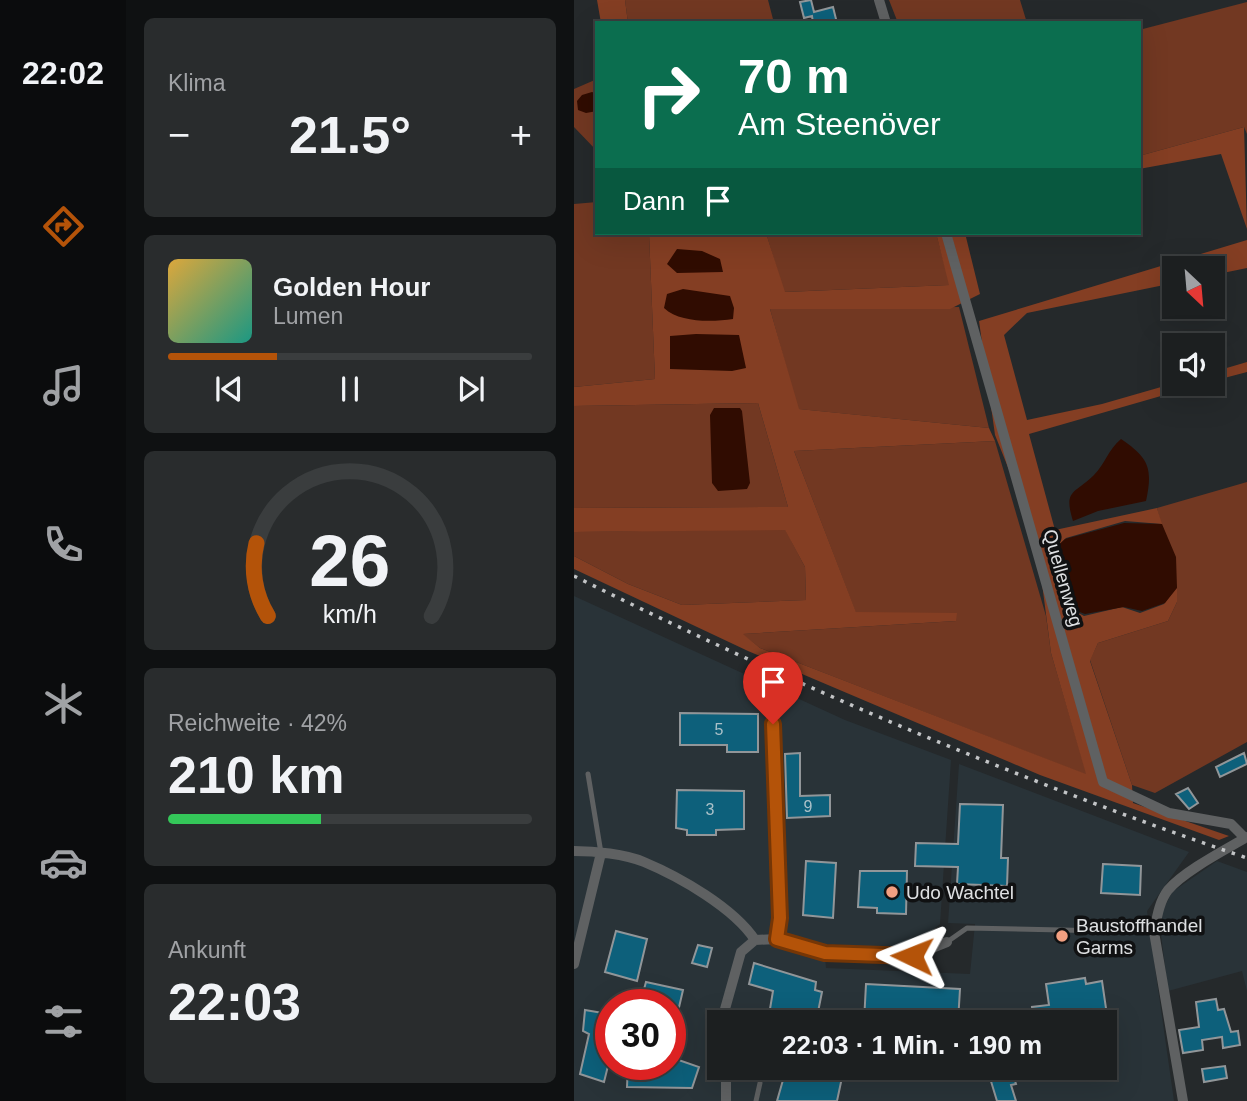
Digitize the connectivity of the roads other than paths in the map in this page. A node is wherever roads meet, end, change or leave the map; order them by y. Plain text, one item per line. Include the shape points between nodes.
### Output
1 (879, 0) edge
2 (885, 21) edge
3 (947, 235) edge
4 (773, 724) dead end
5 (589, 774) dead end
6 (1246, 838) edge
7 (574, 851) edge
8 (601, 853) junction
9 (1154, 932) junction
10 (777, 939) junction
11 (755, 940) junction
12 (947, 942) joint
13 (574, 964) edge
14 (725, 1010) edge
15 (726, 1080) edge
16 (760, 1083) dead end
17 (726, 1101) edge
18 (756, 1101) edge
19 (1183, 1101) edge

1 - 2 street
3 - 6 street, Quellenweg via 1102,782 1169,813 1231,824
4 - 10 street
5 - 8 lane
6 - 9 street via 1168,890
7 - 8 street
8 - 11 street via 643,861 744,924
8 - 13 street
9 - 12 lane via 967,928
9 - 19 street
10 - 11 street
10 - 12 street via 825,953 912,956
11 - 14 street via 741,952
15 - 17 street
16 - 18 lane

